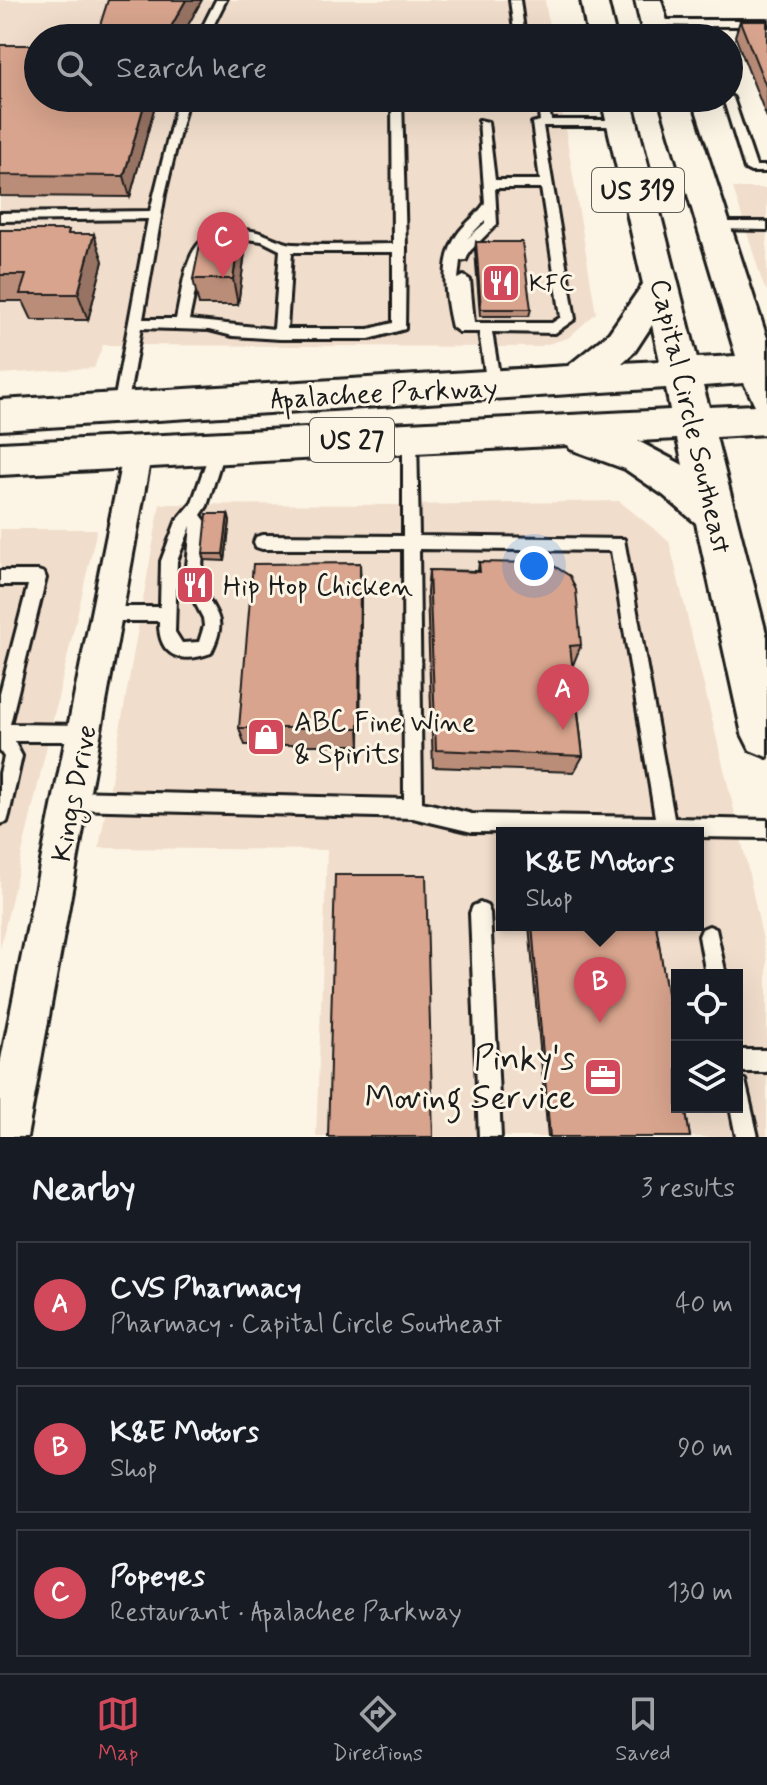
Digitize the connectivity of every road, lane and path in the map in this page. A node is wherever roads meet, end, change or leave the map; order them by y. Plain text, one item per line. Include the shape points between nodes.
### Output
1 (221, 0) edge
2 (515, 0) edge
3 (594, 0) edge
4 (618, 0) edge
5 (653, 20) edge
6 (704, 23) joint
7 (767, 23) edge
8 (209, 24) edge
9 (518, 24) edge
10 (599, 24) edge
11 (624, 24) edge
12 (180, 112) edge
13 (397, 112) edge
14 (544, 112) edge
15 (613, 112) edge
16 (619, 112) edge
17 (678, 112) edge
18 (733, 112) edge
19 (483, 122) dead end
20 (537, 123) dead end
21 (767, 169) edge
22 (489, 184) junction
23 (547, 184) junction
24 (155, 215) junction
25 (0, 217) edge
26 (715, 226) junction
27 (767, 226) edge
28 (286, 248) junction
29 (400, 248) junction
30 (661, 283) junction
31 (734, 288) junction
32 (767, 315) edge
33 (136, 323) junction
34 (182, 324) junction
35 (485, 327) junction
36 (280, 334) junction
37 (681, 375) junction
38 (764, 378) edge
39 (576, 381) junction
40 (494, 386) junction
41 (120, 408) junction
42 (0, 415) edge
43 (767, 419) edge
44 (692, 424) junction
45 (566, 431) junction
46 (410, 437) junction
47 (219, 444) junction
48 (138, 450) junction
49 (67, 454) junction
50 (0, 459) edge
51 (191, 515) junction
52 (715, 515) junction
53 (411, 541) junction
54 (262, 542) dead end
55 (0, 578) edge
56 (108, 614) junction
57 (167, 614) junction
58 (0, 731) edge
59 (85, 733) junction
60 (767, 734) edge
61 (71, 800) junction
62 (413, 809) junction
63 (0, 815) edge
64 (666, 825) junction
65 (767, 829) edge
66 (480, 913) dead end
67 (709, 936) dead end
68 (715, 969) edge
69 (743, 1061) edge
70 (767, 1061) edge
71 (742, 1113) edge
72 (6, 1137) edge
73 (490, 1137) edge
74 (747, 1137) edge

1 - 8 lane
2 - 9 lane
3 - 10 main road
4 - 11 main road
5 - 6 lane
6 - 7 lane
12 - 24 lane
13 - 29 lane
14 - 15 lane via 546,123
16 - 30 main road, Capital Circle Southeast / US 319
17 - 26 main road, US 319
18 - 21 lane via 751,169
19 - 22 lane
20 - 23 lane
22 - 23 lane
22 - 35 lane via 485,214 464,234 454,254 459,327
23 - 35 lane via 568,319 555,328
24 - 25 lane
24 - 33 lane
26 - 27 lane
26 - 31 main road, US 319
28 - 29 lane
28 - 34 lane via 263,236 214,236 201,244
28 - 36 lane
29 - 36 lane via 400,326 369,334
30 - 37 main road, Capital Circle Southeast / US 319
30 - 39 main road via 622,342
31 - 32 main road
31 - 38 main road, US 319
33 - 34 lane
33 - 41 lane
34 - 36 lane
35 - 40 lane
37 - 38 main road, Apalachee Parkway / US 27
37 - 39 main road, Apalachee Parkway / US 27
37 - 44 main road, Capital Circle Southeast / US 319
39 - 40 main road, Apalachee Parkway / US 27
40 - 41 main road, Apalachee Parkway / US 27
41 - 42 main road, Apalachee Parkway / US 27
41 - 49 main road
43 - 44 main road, Apalachee Parkway / US 27
44 - 45 main road, Apalachee Parkway / US 27
44 - 52 main road, Capital Circle Southeast / US 319
45 - 46 main road, Apalachee Parkway / US 27
45 - 52 main road via 639,458
46 - 47 main road, Apalachee Parkway / US 27
46 - 53 lane
47 - 48 main road, Apalachee Parkway / US 27
47 - 51 lane via 199,506
48 - 49 main road, Apalachee Parkway / US 27
48 - 56 street, Kings Drive
49 - 50 main road, Apalachee Parkway / US 27
51 - 57 lane via 169,561
51 - 57 lane via 199,523 194,579 213,618 213,635 205,648 177,650 167,633
52 - 60 main road, Capital Circle Southeast / US 319
53 - 54 lane
53 - 62 lane
53 - 64 lane via 618,544
55 - 58 lane via 38,578
56 - 57 lane
56 - 59 street, Kings Drive
58 - 59 lane
58 - 63 lane via 13,756
59 - 61 street, Kings Drive
61 - 62 lane
61 - 72 street, Kings Drive
62 - 64 lane via 472,823
64 - 65 lane
66 - 73 lane
67 - 68 lane
69 - 70 lane
71 - 74 lane

